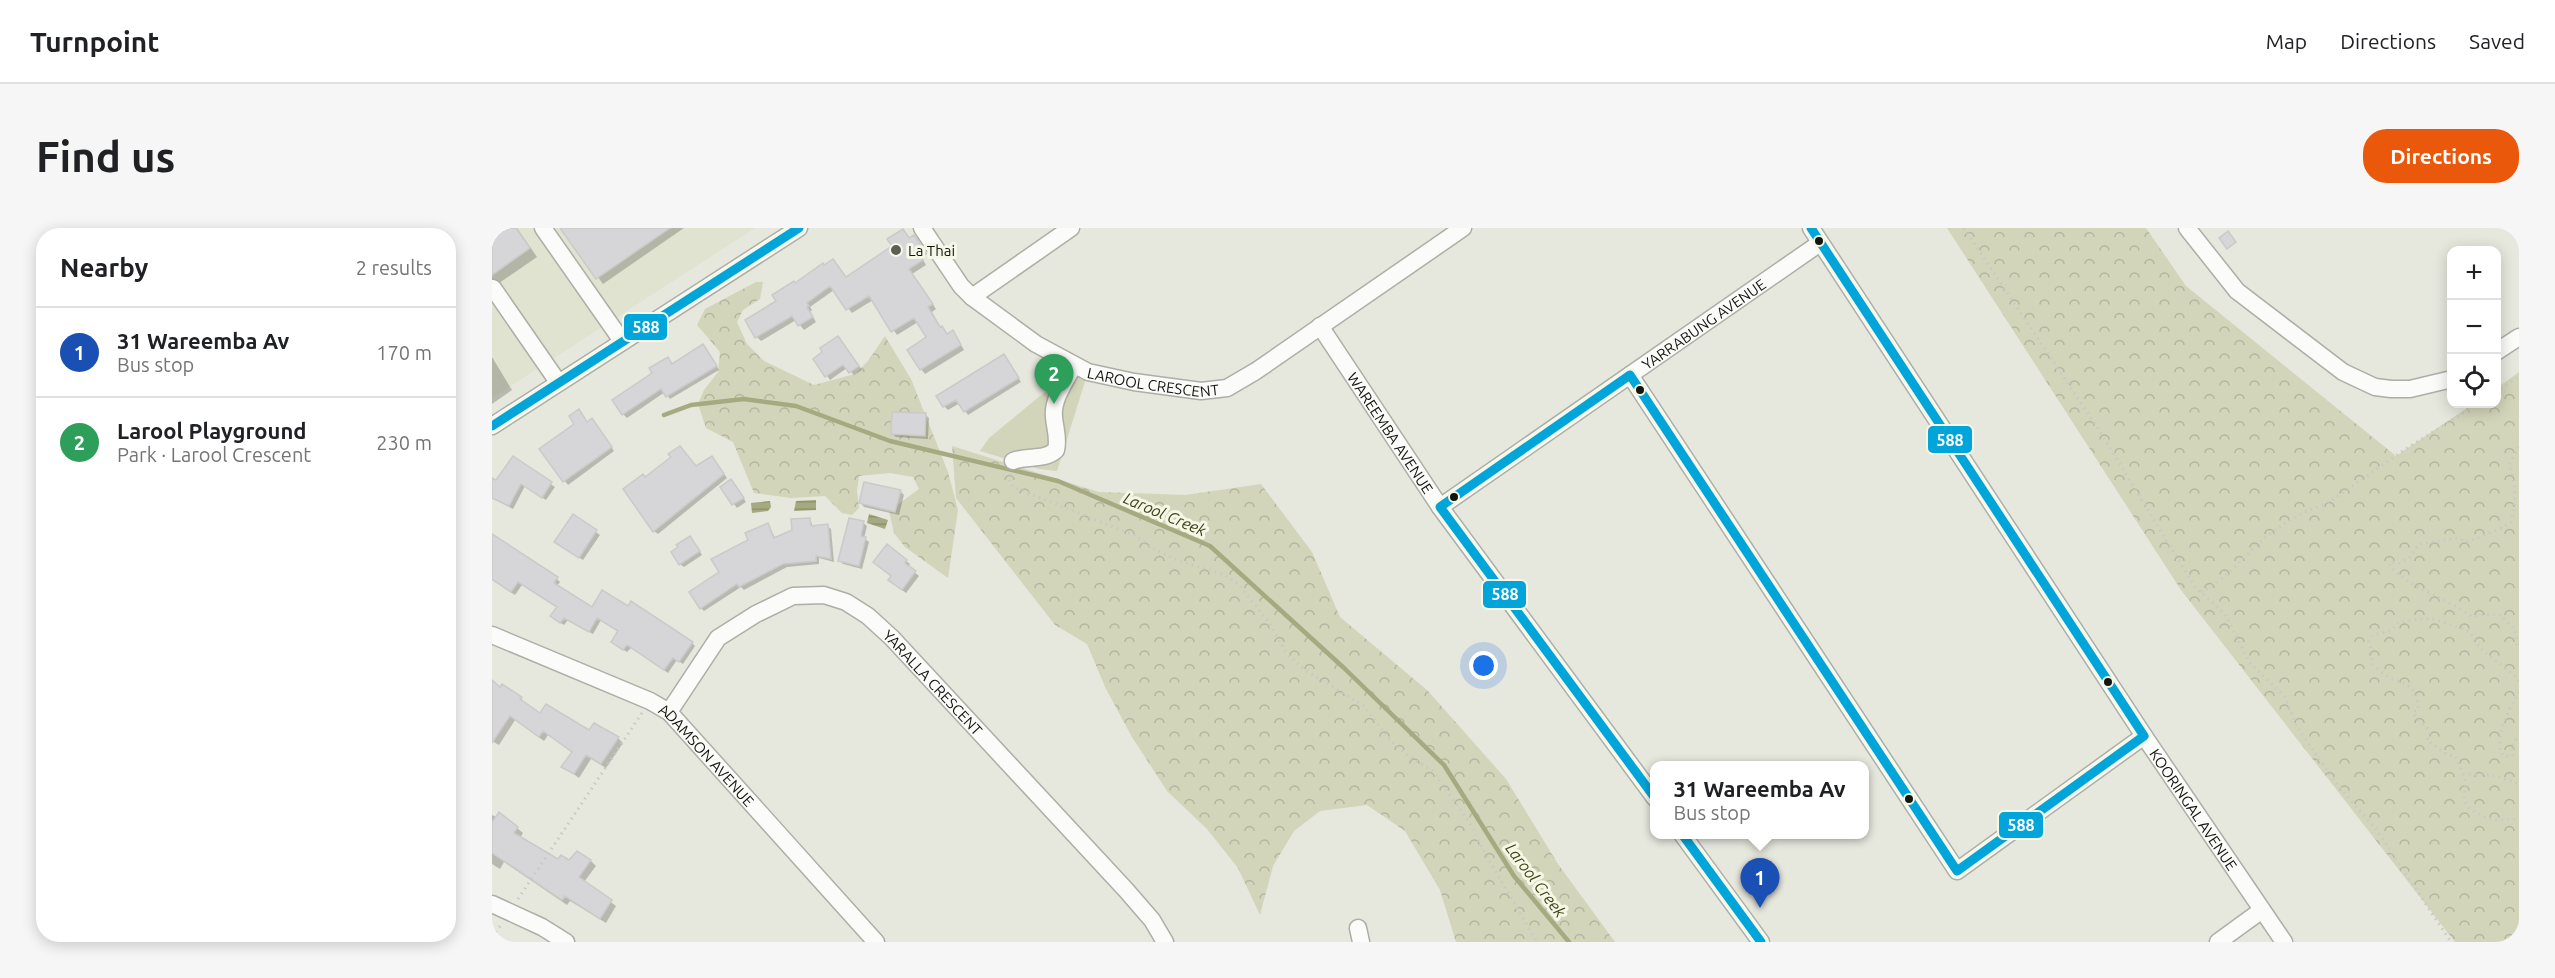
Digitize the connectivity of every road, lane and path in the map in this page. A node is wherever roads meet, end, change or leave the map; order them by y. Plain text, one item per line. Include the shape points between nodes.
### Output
1 (543, 228) edge
2 (799, 228) edge
3 (922, 228) edge
4 (1071, 228) edge
5 (1462, 228) edge
6 (1811, 228) edge
7 (1964, 228) edge
8 (2187, 228) edge
9 (1820, 243) junction
10 (493, 288) edge
11 (972, 297) junction
12 (1320, 326) junction
13 (2519, 337) edge
14 (622, 341) junction
15 (2501, 349) edge
16 (1074, 365) junction
17 (1630, 375) junction
18 (2519, 376) edge
19 (2447, 380) edge
20 (558, 382) junction
21 (2501, 389) edge
22 (2472, 408) edge
23 (492, 426) edge
24 (2519, 447) edge
25 (1013, 461) dead end
26 (1009, 481) dead end
27 (1440, 507) junction
28 (2202, 592) junction
29 (492, 634) edge
30 (2519, 649) edge
31 (2519, 681) edge
32 (2519, 693) edge
33 (650, 701) junction
34 (669, 712) junction
35 (2519, 735) edge
36 (2144, 736) junction
37 (2463, 774) junction
38 (2519, 784) edge
39 (1650, 791) edge
40 (2519, 819) edge
41 (1686, 839) edge
42 (492, 904) edge
43 (2262, 910) junction
44 (510, 912) junction
45 (492, 938) edge
46 (566, 942) edge
47 (876, 942) edge
48 (1164, 942) edge
49 (1538, 942) edge
50 (1761, 942) edge
51 (2218, 942) edge
52 (2284, 942) edge
53 (2451, 942) edge

1 - 14 street
2 - 14 street
3 - 11 street, LAROOL CRESCENT
4 - 11 street
5 - 12 street, LAROOL CRESCENT
6 - 9 street, KOORINGAL AVENUE
7 - 28 path via 2099,430 2194,587
8 - 19 street via 2236,291 2343,372 2375,387 2391,389 2418,388
9 - 17 street, YARRABUNG AVENUE
9 - 36 street, KOORINGAL AVENUE
10 - 20 street
11 - 16 street, LAROOL CRESCENT via 1036,344
12 - 16 street, LAROOL CRESCENT via 1227,388 1202,391 1134,382
12 - 27 street, WAREEMBA AVENUE
13 - 15 street
14 - 20 street
16 - 25 street via 1056,398 1056,450 1043,458
17 - 27 street, YARRABUNG AVENUE
17 - 36 street via 1958,871
18 - 21 path
20 - 23 street
22 - 28 path via 2326,504 2312,508 2261,541 2216,585
24 - 30 path via 2508,465 2516,494 2511,522 2467,542 2458,538 2419,544 2409,558 2390,562 2390,566 2410,583 2471,616 2499,614 2515,630
26 - 49 path via 1013,487 1136,536 1179,561 1225,575 1238,584 1293,659 1364,706 1391,741 1432,770 1473,828
27 - 39 street, WAREEMBA AVENUE
28 - 53 path via 2231,622 2249,662 2285,697 2297,728 2335,782 2378,832
29 - 33 street, ADAMSON AVENUE
31 - 37 path via 2491,659 2470,632 2455,626 2422,618 2399,622 2391,630 2372,636 2372,664 2414,688 2419,702 2418,710 2413,712 2428,728 2427,740 2455,756
32 - 35 path via 2500,737 2503,756 2512,756 2511,747
33 - 34 street, ADAMSON AVENUE
33 - 44 path
34 - 47 street, ADAMSON AVENUE
34 - 48 street, YARALLA CRESCENT via 718,638 737,626 793,596 824,595 846,602 868,616 900,647 1152,920
36 - 43 street, KOORINGAL AVENUE
37 - 38 path via 2492,775
37 - 40 path via 2464,800 2475,813 2497,820
41 - 50 street
42 - 44 street
43 - 51 street
43 - 52 street, KOORINGAL AVENUE
44 - 45 path
44 - 46 street

